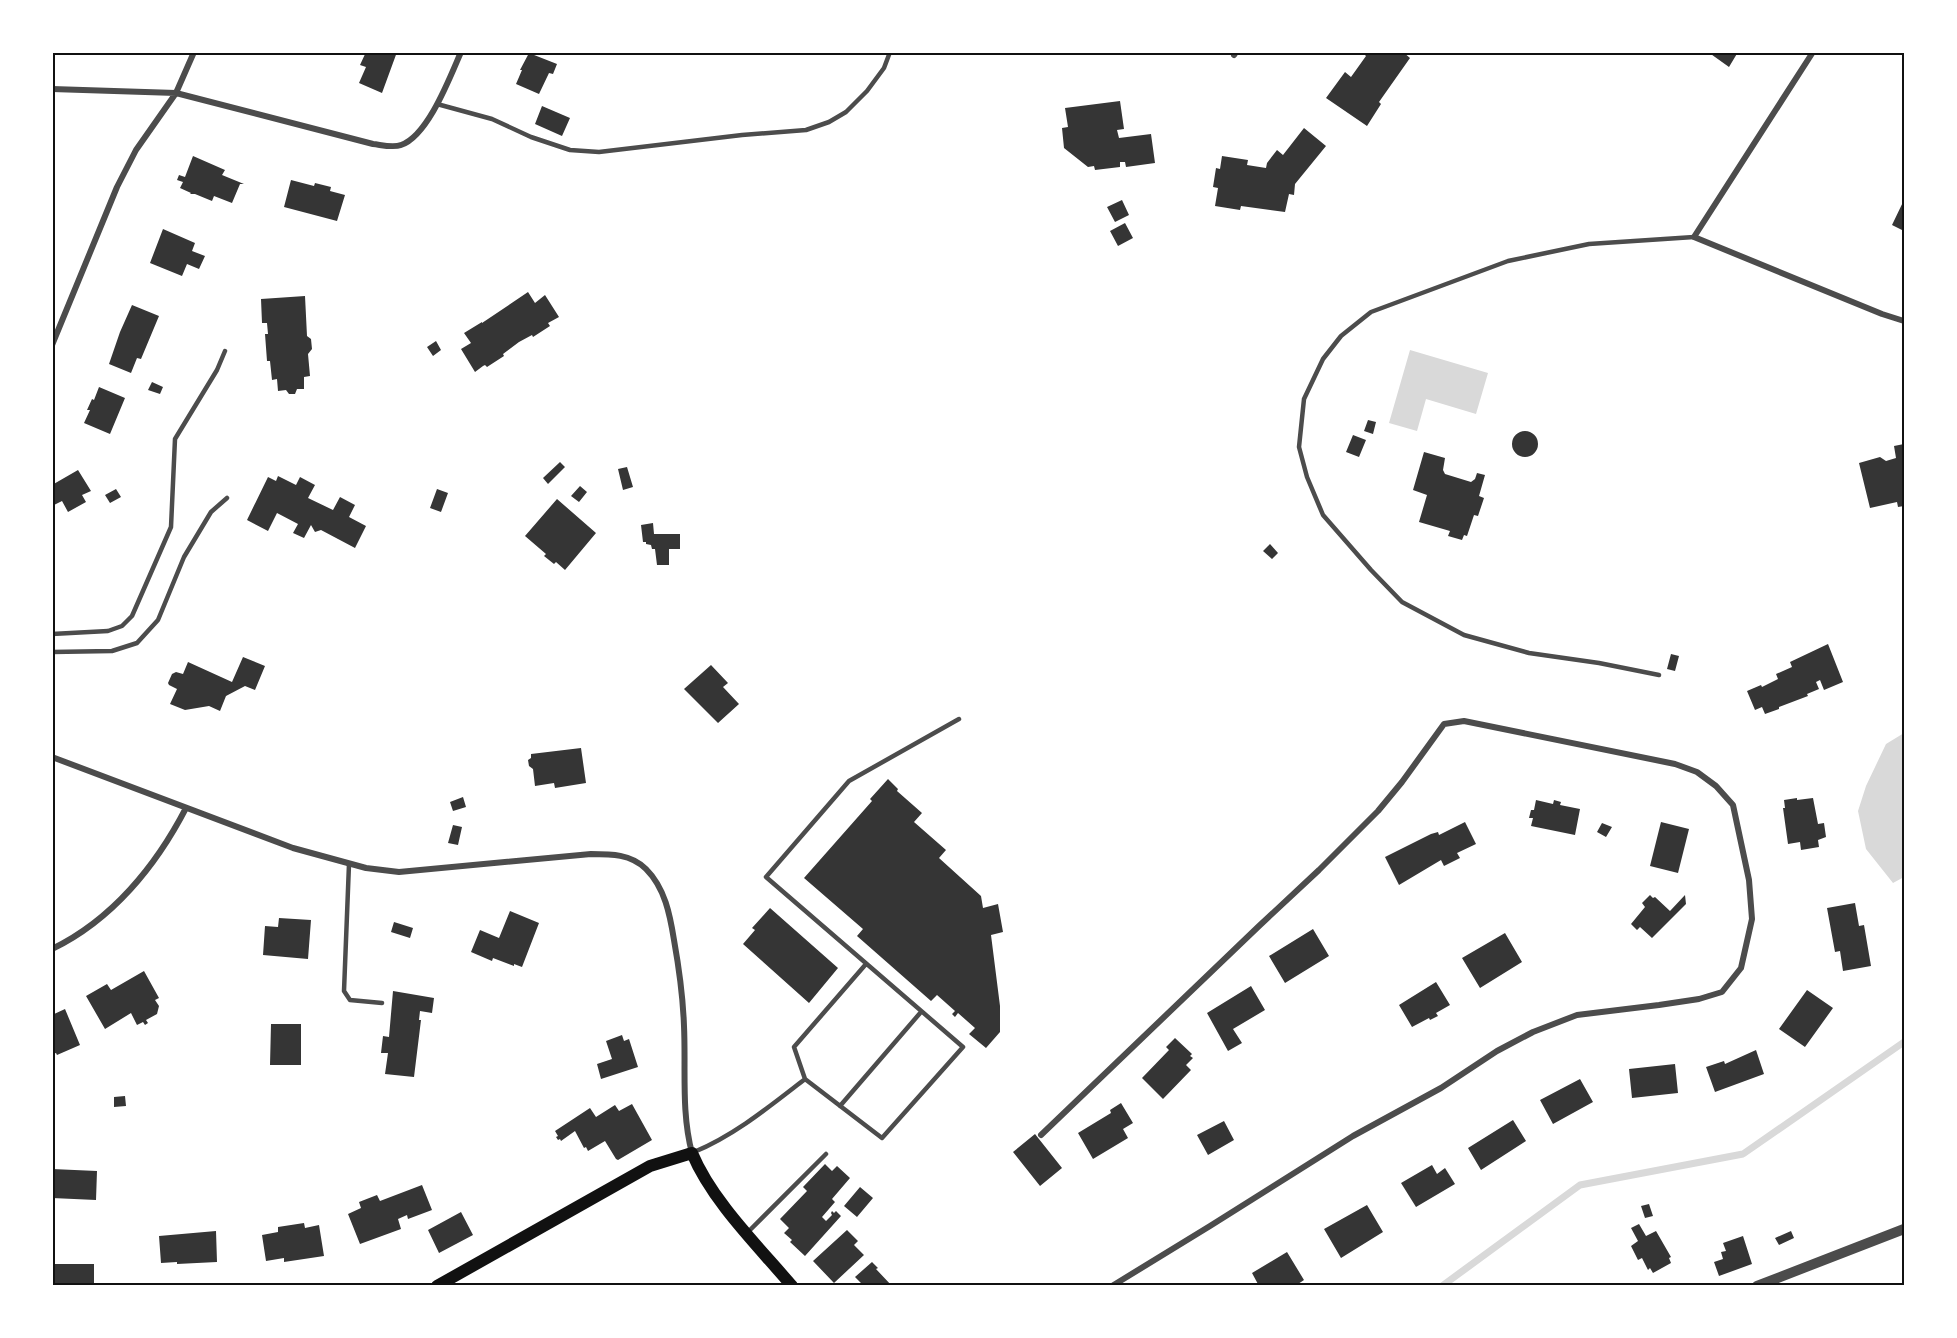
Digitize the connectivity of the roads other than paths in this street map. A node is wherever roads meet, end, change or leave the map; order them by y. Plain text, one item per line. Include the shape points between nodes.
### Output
1 (194, 52) edge
2 (461, 52) edge
3 (890, 52) edge
4 (1813, 52) edge
5 (52, 89) edge
6 (176, 93) junction
7 (437, 104) junction
8 (1694, 237) junction
9 (1905, 321) edge
10 (52, 345) edge
11 (225, 351) dead end
12 (227, 498) dead end
13 (52, 634) edge
14 (52, 652) edge
15 (1659, 675) dead end
16 (959, 719) dead end
17 (52, 757) edge
18 (186, 808) junction
19 (349, 864) junction
20 (52, 949) edge
21 (866, 964) junction
22 (382, 1003) dead end
23 (921, 1012) junction
24 (805, 1079) junction
25 (840, 1106) junction
26 (1041, 1135) dead end
27 (692, 1153) junction
28 (826, 1154) dead end
29 (1905, 1228) edge
30 (747, 1233) junction
31 (437, 1286) edge
32 (792, 1286) edge
33 (1112, 1286) edge
34 (1757, 1286) edge

1 - 6 street
2 - 7 street
3 - 7 lane via 884,68 846,112 806,130 599,152 570,150 531,138 492,119
4 - 8 street
5 - 6 street
6 - 7 street via 373,144 398,146 421,130
6 - 10 street via 136,150 117,187
8 - 9 street
8 - 15 lane via 1589,244 1508,261 1371,312 1341,336 1323,359 1304,399 1299,447 1306,477 1323,515 1402,602 1464,635 1529,652
11 - 13 lane via 175,439 171,527 132,616 122,626 108,631
12 - 14 lane via 211,512 184,557 158,620 137,643 112,651
16 - 21 lane via 849,781 766,877
17 - 18 street
18 - 19 street via 292,848
18 - 20 street via 124,899 71,940
19 - 22 lane via 344,991 350,1000
19 - 27 street via 399,872 618,854 645,868 659,884 667,905 677,956 684,1026 686,1116
21 - 23 lane
21 - 24 lane via 794,1047
23 - 25 lane
23 - 25 lane via 963,1047 882,1138
24 - 25 lane
24 - 27 lane via 765,1110
26 - 33 street via 1377,811 1444,724 1464,721 1675,764 1697,772 1733,805 1749,880 1752,919 1741,968 1722,992 1699,999 1577,1015 1533,1032 1353,1136
27 - 30 main road via 703,1177
27 - 31 main road via 650,1166
28 - 30 lane
29 - 34 street
30 - 32 main road

